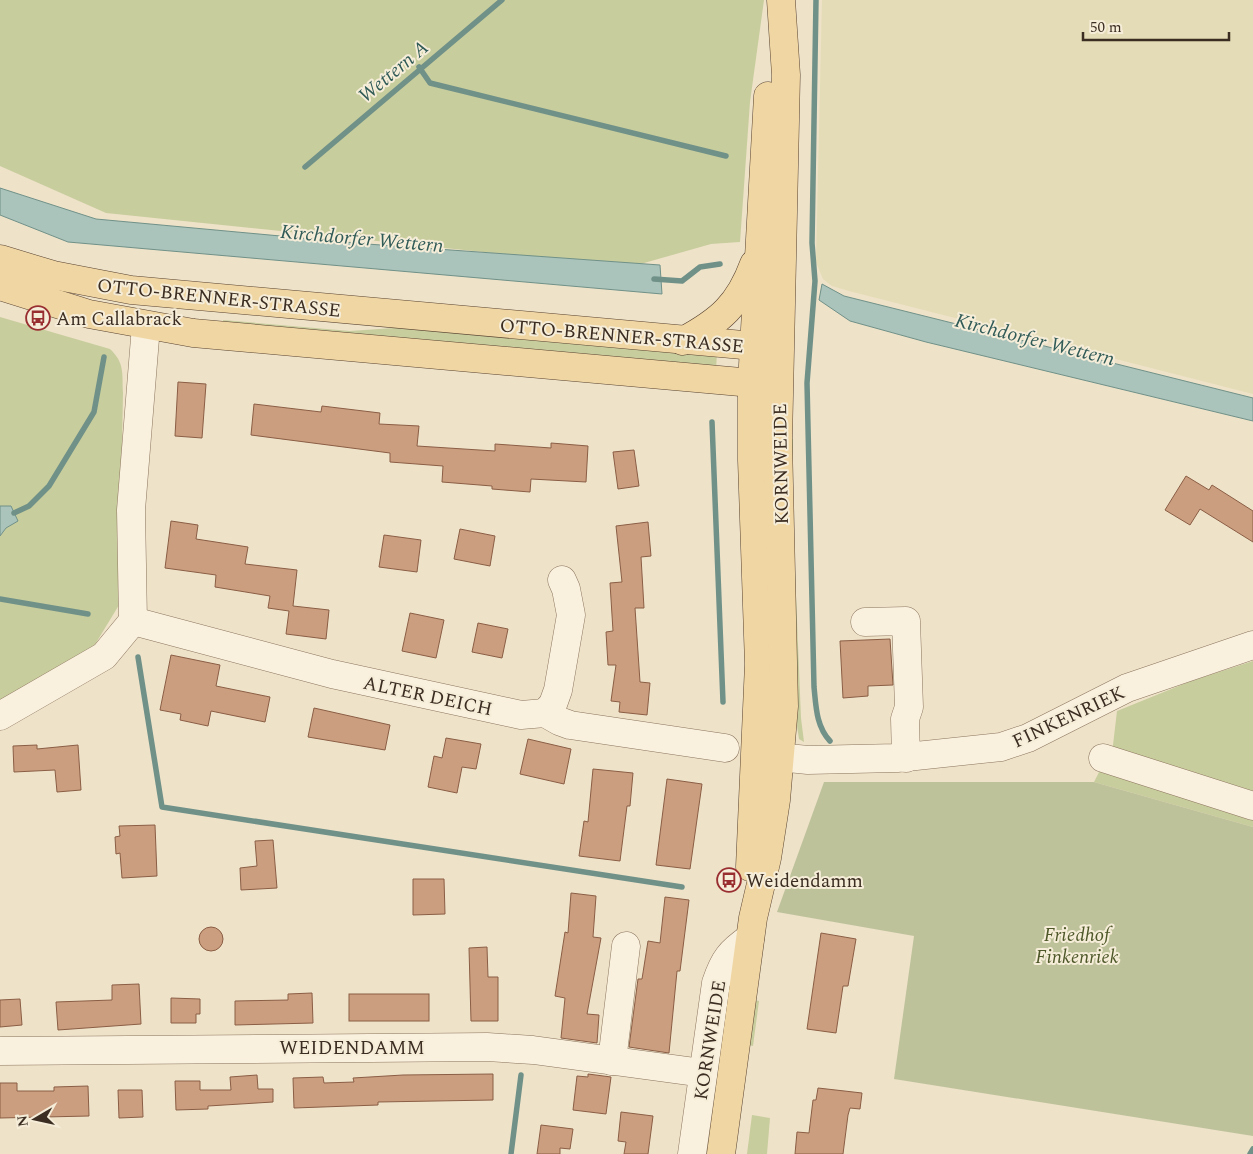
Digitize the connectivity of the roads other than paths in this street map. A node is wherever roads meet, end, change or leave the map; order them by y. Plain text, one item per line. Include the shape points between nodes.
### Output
1 (781, 4) edge
2 (760, 246) junction
3 (0, 259) edge
4 (0, 286) edge
5 (150, 293) junction
6 (146, 326) junction
7 (683, 341) junction
8 (754, 346) junction
9 (779, 366) junction
10 (752, 383) junction
11 (562, 580) dead end
12 (133, 621) junction
13 (865, 622) dead end
14 (1253, 645) edge
15 (545, 713) junction
16 (0, 716) edge
17 (725, 748) dead end
18 (769, 756) junction
19 (906, 758) junction
20 (1103, 758) dead end
21 (1253, 806) edge
22 (751, 928) junction
23 (626, 946) dead end
24 (0, 1050) edge
25 (612, 1061) junction
26 (702, 1073) junction
27 (692, 1154) edge
28 (721, 1154) edge

1 - 2 main road, KORNWEIDE via 769,76
1 - 9 main road, KORNWEIDE via 786,74
2 - 7 main road via 748,279 727,312 712,325
2 - 8 main road, KORNWEIDE
3 - 5 main road, OTTO-BRENNER-STRASSE via 101,286
4 - 6 main road, OTTO-BRENNER-STRASSE via 81,312
5 - 6 main road
5 - 7 main road, OTTO-BRENNER-STRASSE
6 - 10 main road, OTTO-BRENNER-STRASSE via 202,334
6 - 12 street via 131,510
7 - 8 main road, OTTO-BRENNER-STRASSE
8 - 9 main road, OTTO-BRENNER-STRASSE
8 - 10 main road, KORNWEIDE
9 - 10 main road, OTTO-BRENNER-STRASSE
9 - 18 main road, KORNWEIDE via 784,681
10 - 18 main road, KORNWEIDE via 759,627
11 - 15 street via 571,615 558,690 553,704
12 - 15 street, ALTER DEICH via 342,676 521,715
12 - 16 street via 104,656
13 - 19 street via 906,621 909,707 905,719
14 - 19 street, FINKENRIEK via 1127,688 1014,744
15 - 17 street via 570,725
18 - 19 street, FINKENRIEK via 808,760
18 - 22 main road, KORNWEIDE via 749,882
20 - 21 street
22 - 26 street, KORNWEIDE via 721,967
22 - 28 main road, KORNWEIDE
23 - 25 street
24 - 25 street, WEIDENDAMM via 487,1047
25 - 26 street, WEIDENDAMM
26 - 27 street, KORNWEIDE

